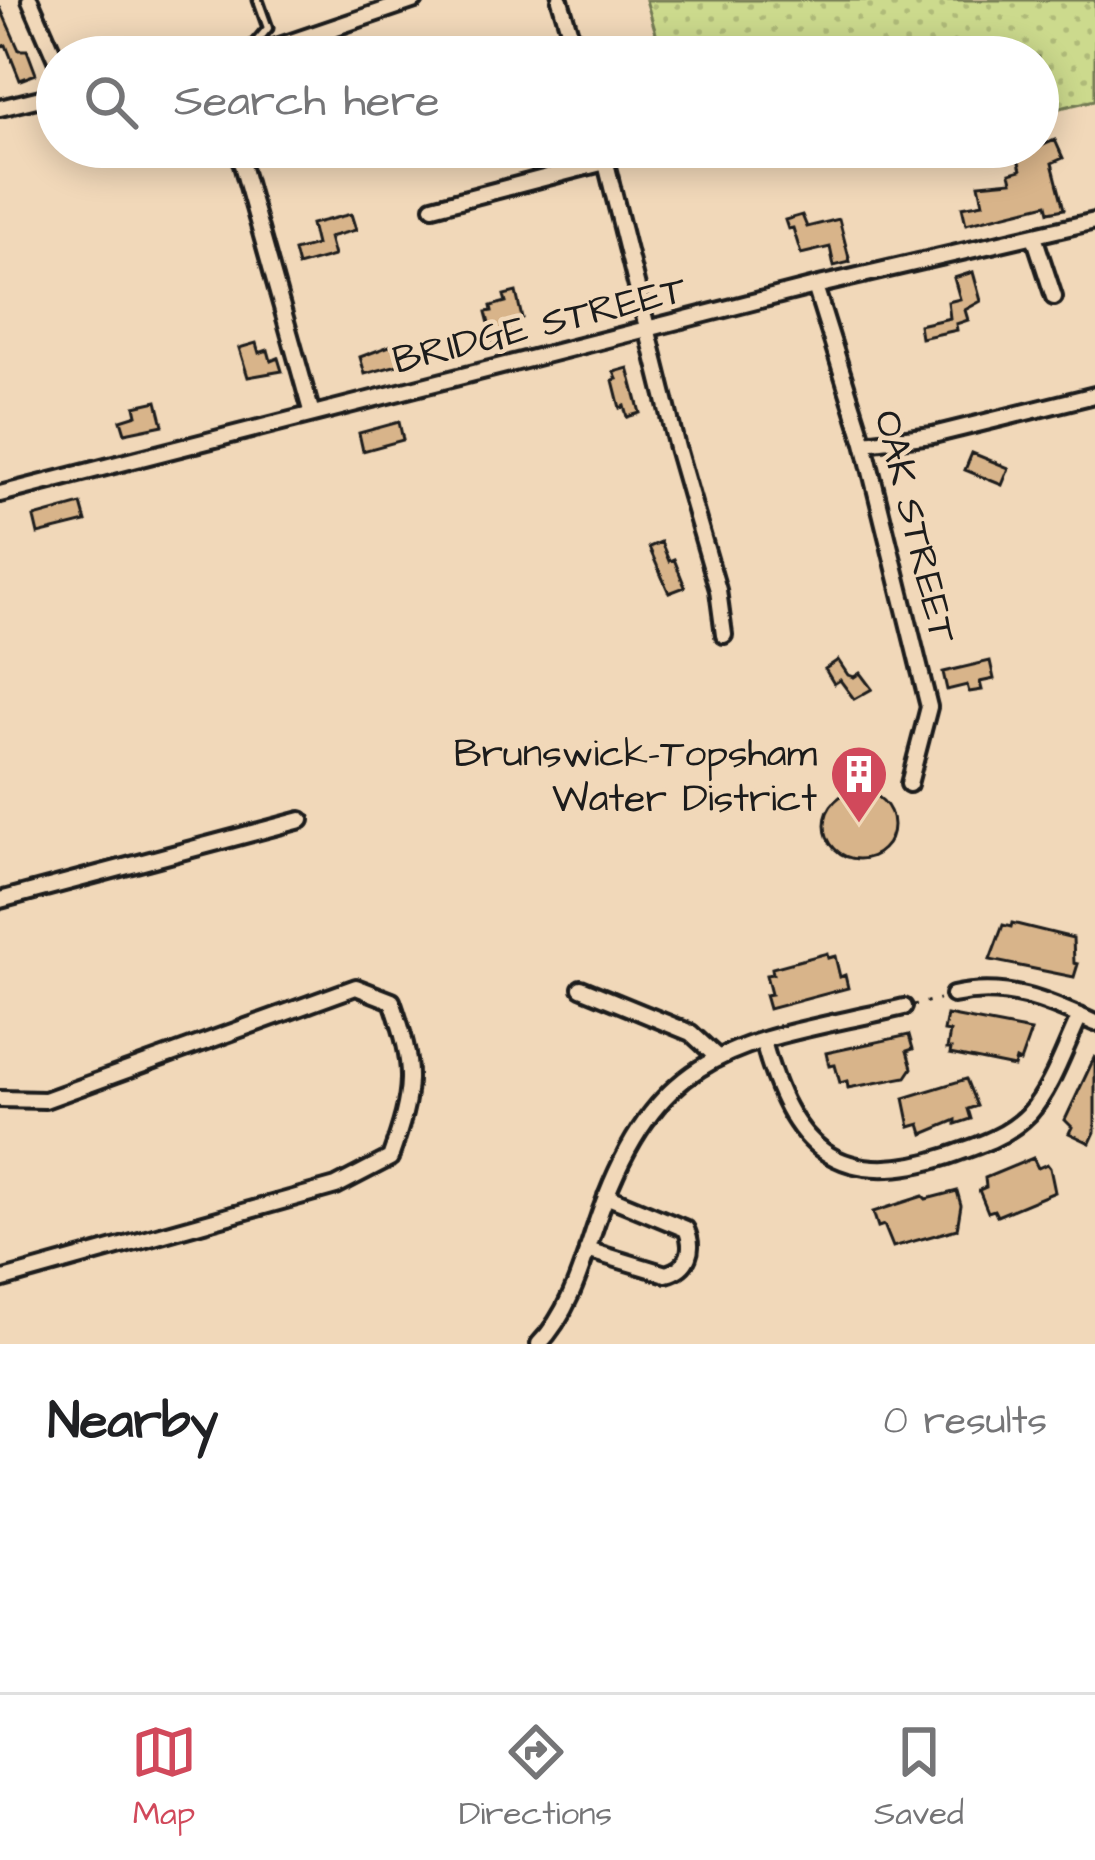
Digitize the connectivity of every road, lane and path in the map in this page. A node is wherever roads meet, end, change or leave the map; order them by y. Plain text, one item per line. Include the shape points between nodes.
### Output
1 (31, 0) edge
2 (257, 0) edge
3 (415, 0) edge
4 (560, 0) edge
5 (46, 36) edge
6 (261, 36) edge
7 (304, 36) edge
8 (571, 36) edge
9 (36, 99) edge
10 (0, 108) edge
11 (243, 168) edge
12 (558, 168) edge
13 (607, 168) edge
14 (433, 207) dead end
15 (1095, 221) edge
16 (1034, 236) junction
17 (815, 286) junction
18 (1054, 298) dead end
19 (649, 329) junction
20 (1095, 395) edge
21 (312, 414) junction
22 (864, 443) junction
23 (0, 494) edge
24 (724, 635) dead end
25 (909, 784) dead end
26 (301, 820) dead end
27 (0, 900) edge
28 (581, 988) dead end
29 (953, 995) joint
30 (904, 1007) joint
31 (1088, 1019) edge
32 (763, 1041) junction
33 (718, 1057) junction
34 (0, 1099) edge
35 (606, 1196) junction
36 (587, 1250) junction
37 (0, 1280) edge
38 (539, 1344) edge

1 - 5 street
2 - 6 lane via 268,28
3 - 7 street
4 - 8 street
9 - 10 street
11 - 21 street
12 - 14 street
13 - 19 street
15 - 16 street, BRIDGE STREET
16 - 17 street, BRIDGE STREET
16 - 18 street
17 - 19 street, BRIDGE STREET
17 - 22 street, OAK STREET
19 - 21 street, BRIDGE STREET
19 - 24 street
20 - 22 street via 933,435
21 - 23 street, BRIDGE STREET
22 - 25 street, OAK STREET via 928,707
26 - 27 street
28 - 33 street via 691,1033
29 - 30 path
29 - 31 street via 995,989
30 - 32 street
31 - 32 street via 1040,1099 1010,1130 903,1168 855,1166 811,1141 779,1095
32 - 33 street
33 - 35 street via 657,1102
34 - 37 street via 45,1100 356,987 392,1001 409,1047 409,1103 390,1158 336,1186
35 - 36 street
35 - 36 street via 686,1228 691,1252 666,1274
36 - 38 street

